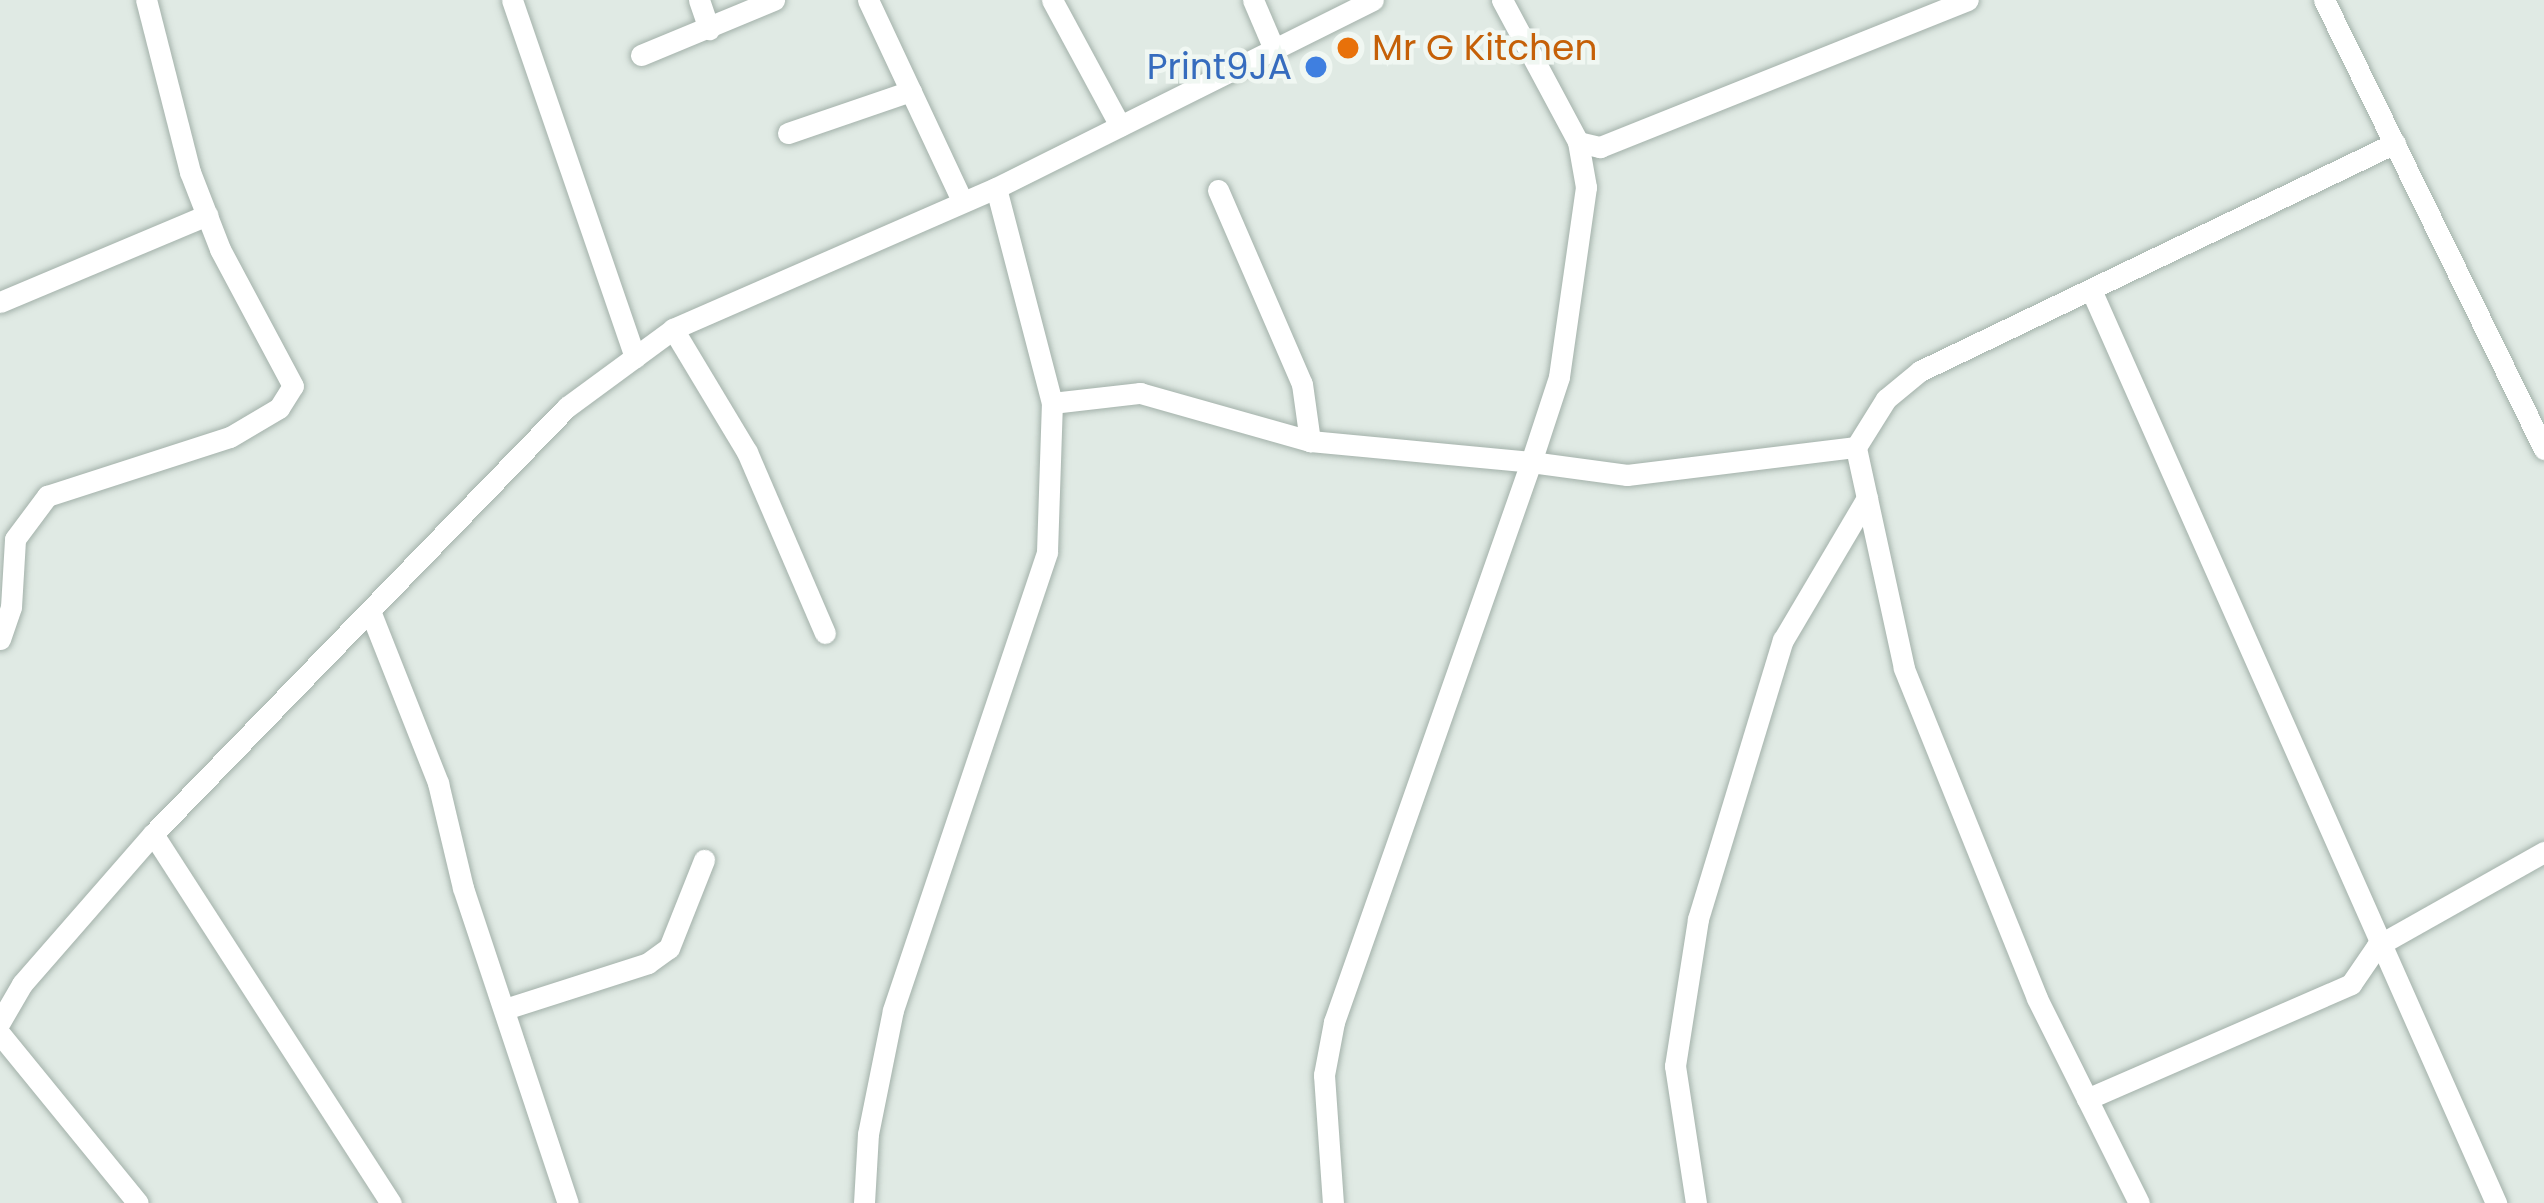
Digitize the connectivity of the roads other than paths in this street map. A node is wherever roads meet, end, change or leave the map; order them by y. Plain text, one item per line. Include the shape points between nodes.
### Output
1 (146, 0) edge
2 (512, 0) edge
3 (699, 0) edge
4 (774, 0) edge
5 (868, 0) edge
6 (1052, 0) edge
7 (1253, 0) edge
8 (1373, 0) edge
9 (1502, 0) edge
10 (1968, 0) edge
11 (2324, 0) edge
12 (709, 29) junction
13 (1274, 49) junction
14 (641, 55) dead end
15 (911, 91) junction
16 (1120, 126) junction
17 (788, 133) dead end
18 (1577, 142) junction
19 (2395, 142) junction
20 (996, 188) junction
21 (1218, 190) dead end
22 (962, 201) junction
23 (206, 215) junction
24 (2092, 292) junction
25 (0, 302) edge
26 (673, 329) junction
27 (634, 357) junction
28 (1052, 403) junction
29 (1310, 441) junction
30 (1856, 447) junction
31 (2544, 448) edge
32 (1531, 462) junction
33 (1867, 498) junction
34 (371, 616) junction
35 (825, 632) dead end
36 (0, 638) edge
37 (153, 834) junction
38 (2544, 852) edge
39 (704, 860) dead end
40 (2377, 946) junction
41 (506, 1009) junction
42 (0, 1022) edge
43 (0, 1034) edge
44 (2087, 1099) junction
45 (138, 1203) edge
46 (391, 1203) edge
47 (568, 1203) edge
48 (864, 1203) edge
49 (1333, 1203) edge
50 (1696, 1203) edge
51 (2139, 1203) edge
52 (2496, 1203) edge

1 - 23 street
2 - 27 street
3 - 12 street
4 - 12 street
5 - 15 street
6 - 16 street
7 - 13 street
8 - 13 street
9 - 18 street
10 - 18 street via 1633,138 1600,147
11 - 19 street
12 - 14 street
13 - 16 street
15 - 17 street
15 - 22 street
16 - 20 street
18 - 32 street via 1586,187 1559,377
19 - 24 street
19 - 31 street
20 - 22 street
20 - 28 street
21 - 29 street via 1302,384
22 - 26 street
23 - 25 street
23 - 36 street via 292,386 279,408 230,437 46,496 15,539
24 - 30 street via 1920,371 1886,399
24 - 40 street
26 - 27 street
26 - 35 street via 747,452
27 - 34 street via 567,407
28 - 29 street via 1140,393
28 - 48 street via 1047,552 893,1010 868,1134
29 - 32 street
30 - 32 street via 1627,476
30 - 33 street
32 - 49 street via 1334,1022 1324,1075
33 - 44 street via 1904,668 2037,998
33 - 50 street via 1783,640 1698,919 1676,1066
34 - 37 street
34 - 41 street via 438,783 463,888
37 - 42 street via 22,984
37 - 46 street
38 - 40 street
39 - 41 street via 669,948 648,963
40 - 44 street via 2351,983
40 - 52 street
41 - 47 street
43 - 45 street
44 - 51 street

